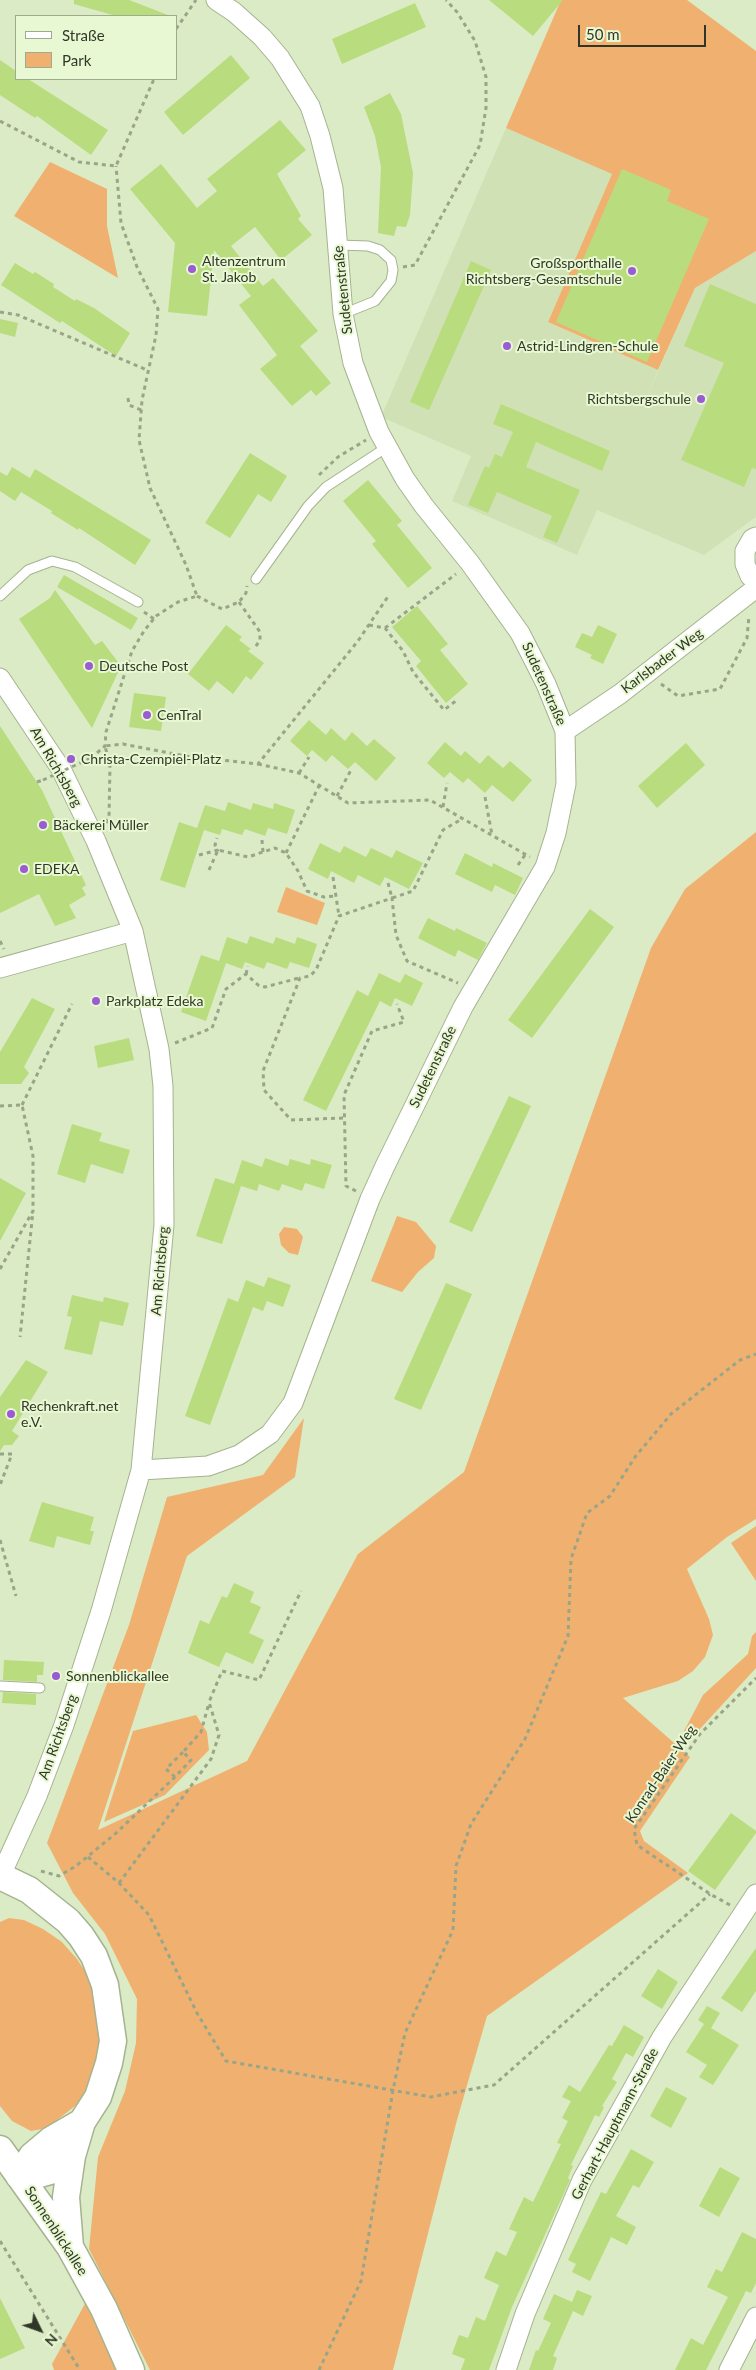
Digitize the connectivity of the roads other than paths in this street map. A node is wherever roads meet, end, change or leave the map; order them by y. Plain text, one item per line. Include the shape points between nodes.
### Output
1 (216, 0) edge
2 (338, 245) junction
3 (343, 314) junction
4 (387, 447) junction
5 (756, 537) edge
6 (256, 579) dead end
7 (756, 580) edge
8 (756, 588) edge
9 (0, 596) edge
10 (138, 602) dead end
11 (0, 678) edge
12 (565, 731) junction
13 (133, 931) junction
14 (0, 968) edge
15 (141, 1470) junction
16 (0, 1686) edge
17 (40, 1688) dead end
18 (0, 1877) edge
19 (756, 1894) edge
20 (82, 2122) junction
21 (0, 2149) edge
22 (72, 2156) junction
23 (19, 2176) junction
24 (70, 2247) junction
25 (756, 2317) edge
26 (131, 2370) edge
27 (506, 2370) edge
28 (728, 2370) edge

1 - 2 street, Sudetenstraße via 262,37 280,58 310,106 333,188
2 - 3 street, Sudetenstraße
2 - 3 lane via 368,246 380,250 391,260 394,270 391,281 376,301
3 - 4 street, Sudetenstraße via 353,363
4 - 6 lane via 326,487 308,506
4 - 12 street, Sudetenstraße via 424,506 520,633
5 - 7 street via 745,551 744,564
8 - 12 street, Karlsbader Weg via 647,674
9 - 10 lane via 28,570 52,561 75,567
11 - 13 street, Am Richtsberg via 61,769 96,841
12 - 15 street, Sudetenstraße via 566,784 545,866 438,1054 370,1199 293,1403 280,1423 261,1442 223,1462 208,1466
13 - 14 street
13 - 15 street, Am Richtsberg via 159,1049 163,1086 164,1225
15 - 18 street, Am Richtsberg via 64,1725 37,1796
16 - 17 lane
18 - 20 main road via 28,1890 68,1921 94,1956 105,1985 113,2041 98,2096
19 - 27 street, Gerhart-Hauptmann-Straße via 662,2037 582,2180 525,2314
20 - 22 main road
20 - 23 main road via 51,2140 32,2156
21 - 23 main road, Sonnenblickallee
22 - 23 main road via 57,2169
22 - 24 main road via 66,2197
23 - 24 main road, Sonnenblickallee
24 - 26 main road, Sonnenblickallee via 104,2309
25 - 28 street

